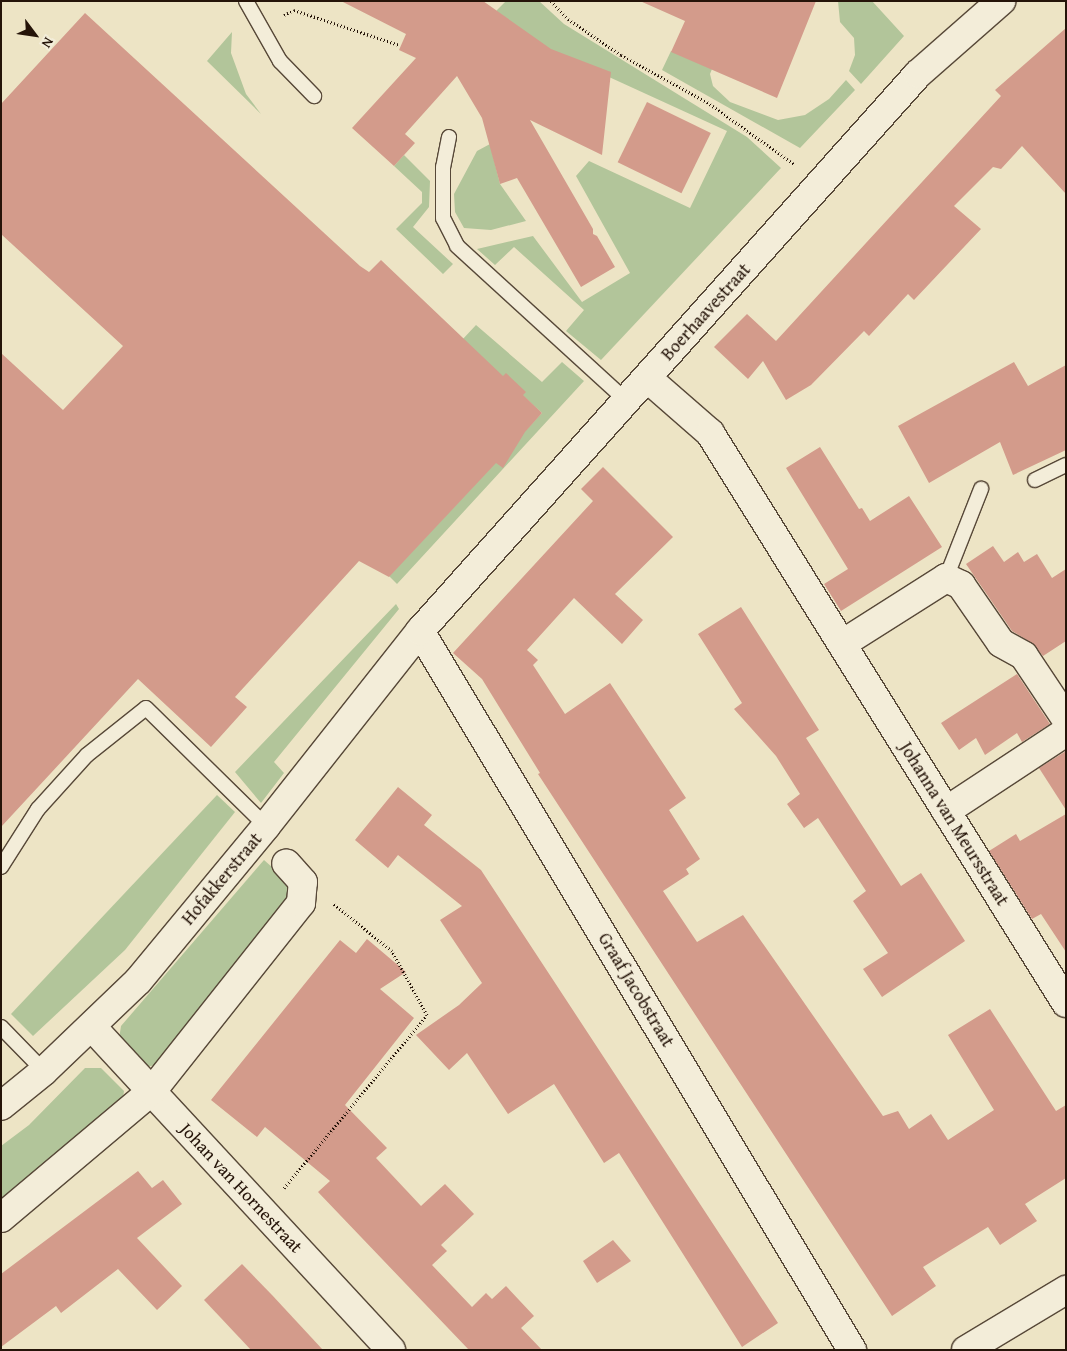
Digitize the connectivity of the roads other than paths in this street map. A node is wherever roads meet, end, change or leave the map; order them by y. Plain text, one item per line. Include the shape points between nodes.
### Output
1 (246, 1) edge
2 (1001, 1) edge
3 (314, 96) dead end
4 (449, 137) dead end
5 (647, 378) junction
6 (627, 400) junction
7 (1066, 465) edge
8 (1036, 480) dead end
9 (981, 489) dead end
10 (946, 578) junction
11 (420, 631) junction
12 (842, 644) junction
13 (1066, 718) edge
14 (1066, 732) edge
15 (946, 810) junction
16 (266, 826) junction
17 (286, 863) dead end
18 (1, 867) edge
19 (1066, 1003) edge
20 (1, 1027) edge
21 (92, 1027) junction
22 (44, 1071) junction
23 (152, 1091) junction
24 (1, 1106) edge
25 (1, 1218) edge
26 (1066, 1290) edge
27 (391, 1350) edge
28 (852, 1350) edge
29 (966, 1350) edge

1 - 3 lane via 280,61
2 - 5 street, Boerhaavestraat via 918,74
4 - 6 lane via 443,167 443,218 458,246
5 - 6 street, Boerhaavestraat
5 - 12 street, Johanna van Meursstraat via 710,433
6 - 11 street, Boerhaavestraat
7 - 8 lane
9 - 10 lane
10 - 12 street
10 - 13 street via 962,585 1001,644 1024,656
11 - 16 street, Hofakkerstraat
11 - 28 street, Graaf Jacobstraat
12 - 15 street, Johanna van Meursstraat
14 - 15 street
15 - 19 street, Johanna van Meursstraat
16 - 18 lane via 146,708 87,755 38,809
16 - 21 street, Hofakkerstraat via 138,981
17 - 23 street via 304,882 301,903
20 - 22 lane
21 - 22 street, Hofakkerstraat
21 - 23 street, Johan van Hornestraat
22 - 24 street, Hofakkerstraat
23 - 25 street
23 - 27 street, Johan van Hornestraat
26 - 29 street

